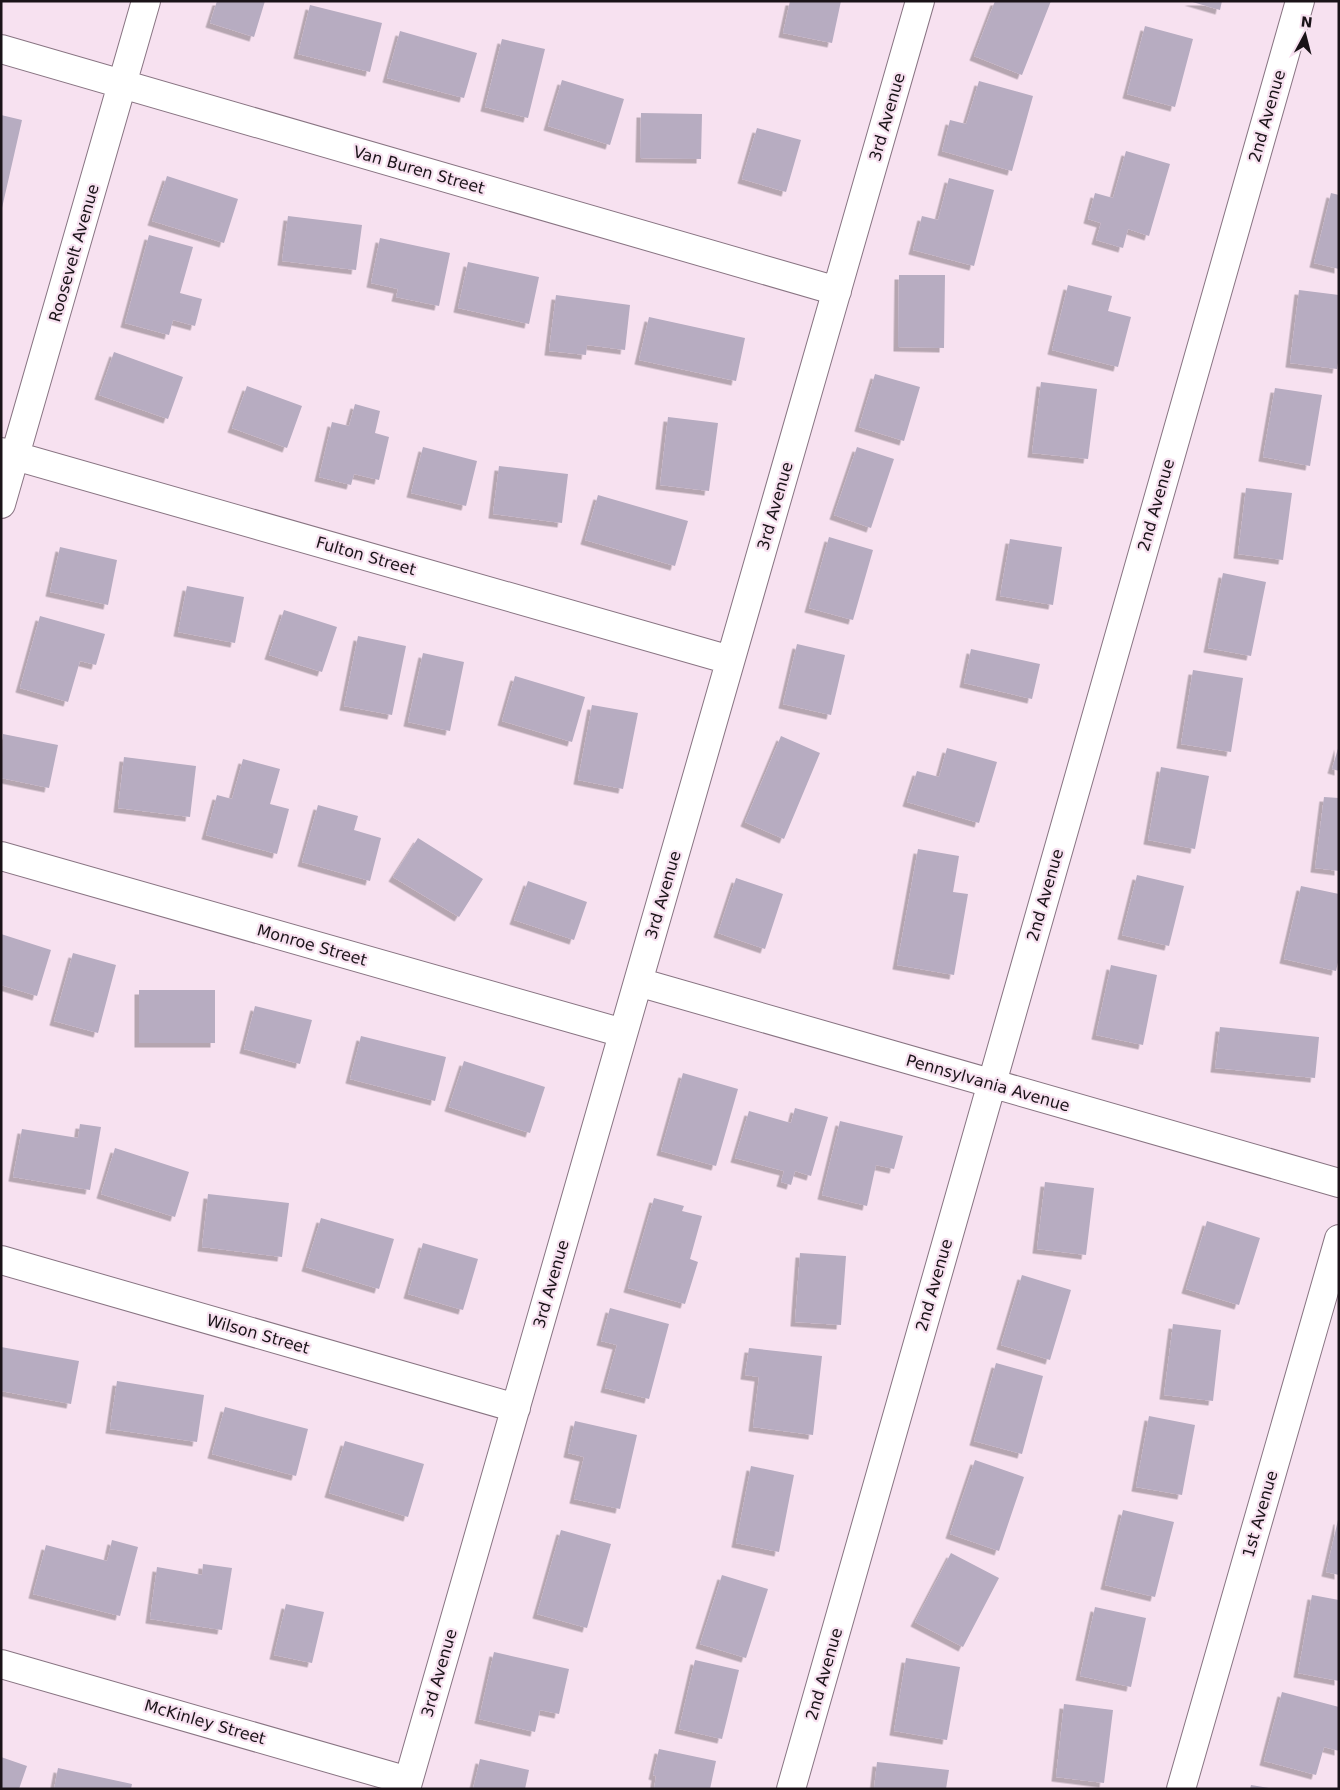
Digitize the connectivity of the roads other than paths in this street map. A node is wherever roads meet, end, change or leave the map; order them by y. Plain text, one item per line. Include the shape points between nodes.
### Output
1 (146, 1) edge
2 (920, 1) edge
3 (1300, 1) edge
4 (1, 49) edge
5 (122, 84) junction
6 (837, 291) junction
7 (8, 454) edge
8 (1, 504) edge
9 (730, 660) junction
10 (1, 856) edge
11 (638, 982) junction
12 (623, 1033) junction
13 (991, 1084) junction
14 (1339, 1184) edge
15 (1339, 1239) edge
16 (1, 1260) edge
17 (516, 1408) junction
18 (1, 1664) edge
19 (407, 1785) edge
20 (791, 1789) edge
21 (1181, 1789) edge

1 - 5 street, Roosevelt Avenue
2 - 6 street, 3rd Avenue
3 - 13 street, 2nd Avenue
4 - 5 street, Van Buren Street
5 - 6 street, Van Buren Street
5 - 7 street, Roosevelt Avenue
6 - 9 street, 3rd Avenue
7 - 8 street, Roosevelt Avenue
7 - 9 street, Fulton Street
9 - 11 street, 3rd Avenue
10 - 12 street, Monroe Street
11 - 12 street, 3rd Avenue
11 - 13 street, Pennsylvania Avenue
12 - 17 street, 3rd Avenue
13 - 14 street, Pennsylvania Avenue
13 - 20 street, 2nd Avenue
15 - 21 street, 1st Avenue
16 - 17 street, Wilson Street
17 - 19 street, 3rd Avenue
18 - 19 street, McKinley Street

